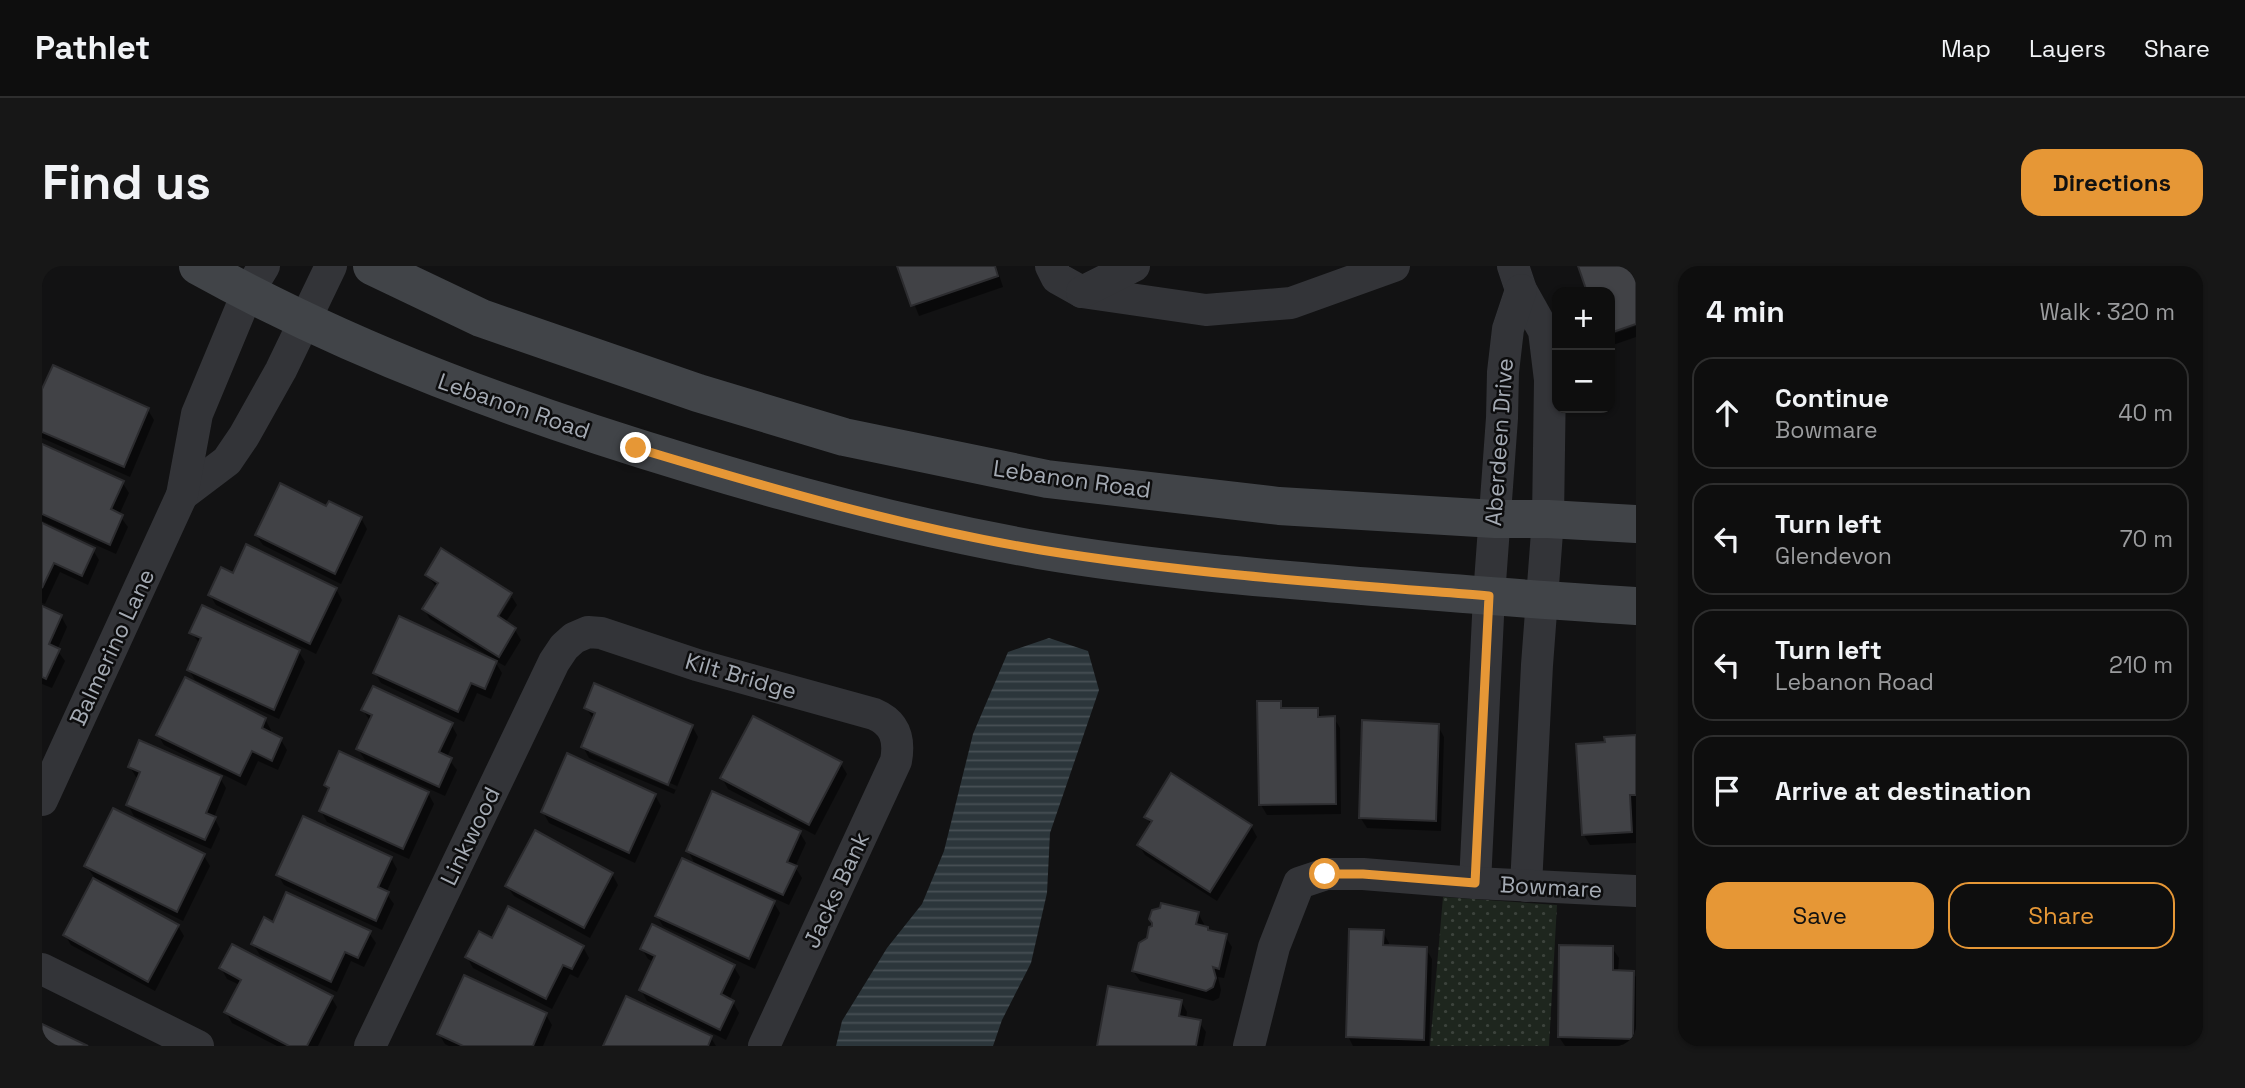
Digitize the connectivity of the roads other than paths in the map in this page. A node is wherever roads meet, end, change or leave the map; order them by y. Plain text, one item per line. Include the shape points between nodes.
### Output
1 (198, 266) edge
2 (331, 266) edge
3 (372, 266) edge
4 (1051, 266) edge
5 (1134, 266) edge
6 (1389, 268) edge
7 (1517, 278) edge
8 (256, 280) edge
9 (1082, 292) junction
10 (306, 320) junction
11 (182, 495) junction
12 (1495, 519) junction
13 (1548, 519) junction
14 (1636, 524) edge
15 (1489, 596) junction
16 (1542, 600) junction
17 (1636, 606) edge
18 (581, 635) joint
19 (895, 732) joint
20 (42, 800) edge
21 (1475, 883) junction
22 (1526, 886) junction
23 (1636, 891) edge
24 (42, 969) edge
25 (198, 1046) edge
26 (370, 1046) edge
27 (765, 1046) edge
28 (1250, 1046) edge

1 - 8 main road, Lebanon Road
2 - 10 street, Balmerino Lane
3 - 12 main road, Lebanon Road via 481,318 844,438 1047,479 1279,506
4 - 9 street via 1057,278
5 - 9 street
6 - 9 street via 1291,303 1206,310
7 - 12 street, Aberdeen Drive via 1503,372
7 - 13 street, Aberdeen Drive via 1544,331 1550,380
8 - 10 main road, Lebanon Road
8 - 11 street, Balmerino Lane via 197,414
10 - 11 street, Balmerino Lane via 227,461
10 - 15 main road, Lebanon Road via 399,364 554,421 771,489 871,515 1040,550 1179,570
11 - 20 street, Balmerino Lane
12 - 13 main road, Lebanon Road
12 - 15 street, Aberdeen Drive
13 - 14 main road, Lebanon Road
13 - 16 street, Aberdeen Drive
15 - 16 main road, Lebanon Road
15 - 21 street, Aberdeen Drive
16 - 17 main road, Lebanon Road
16 - 22 street, Aberdeen Drive
18 - 19 street, Kilt Bridge via 601,633 697,665 862,710 884,718
18 - 26 street, Linkwood via 564,647 554,662
19 - 27 street, Jacks Bank via 896,761
21 - 22 street, Bowmare
21 - 28 street, Bowmare via 1363,874 1325,874 1299,883 1273,947
22 - 23 street, Bowmare
24 - 25 street

